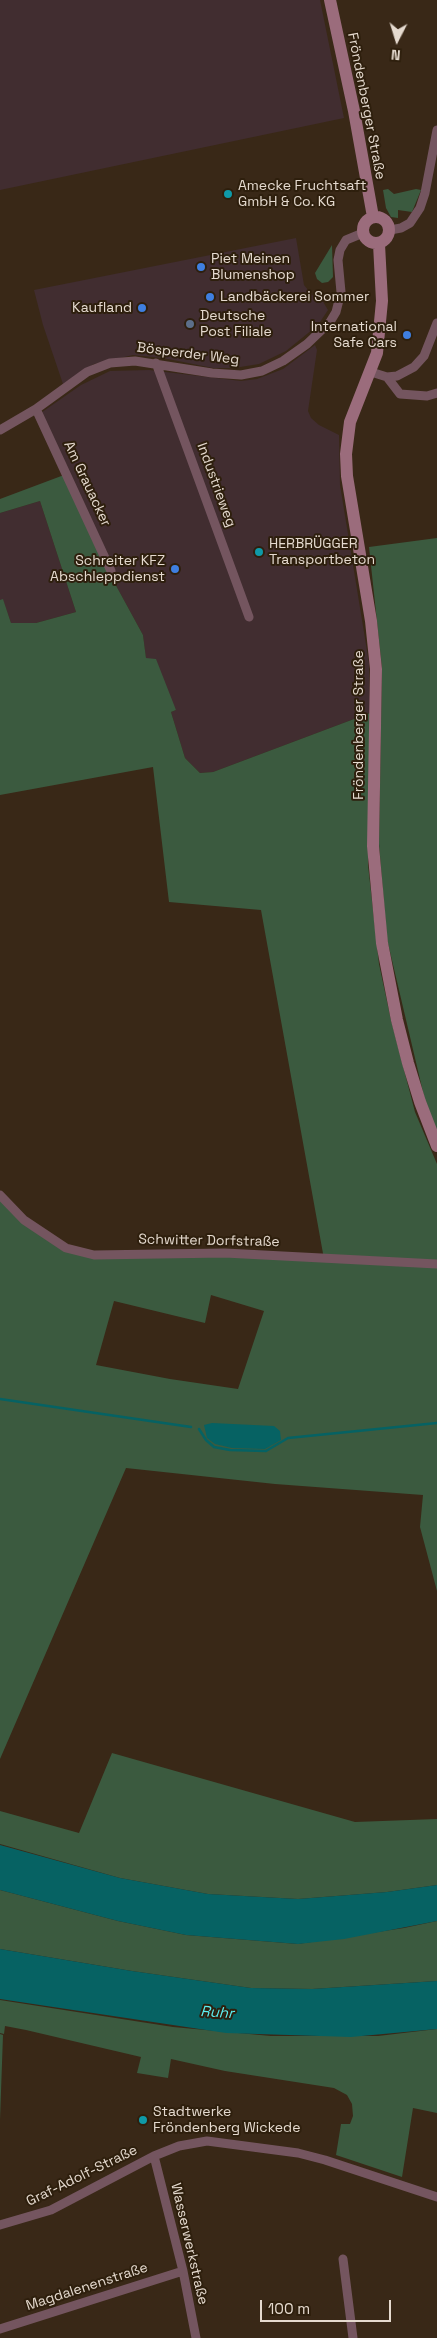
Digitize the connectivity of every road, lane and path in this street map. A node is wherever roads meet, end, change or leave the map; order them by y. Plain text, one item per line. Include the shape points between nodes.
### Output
1 (330, 0) edge
2 (437, 130) edge
3 (373, 217) junction
4 (390, 230) junction
5 (363, 233) junction
6 (379, 244) junction
7 (437, 324) edge
8 (156, 363) junction
9 (371, 372) junction
10 (387, 377) junction
11 (437, 393) edge
12 (36, 408) junction
13 (0, 430) edge
14 (111, 571) dead end
15 (249, 617) dead end
16 (437, 1146) edge
17 (0, 1195) edge
18 (437, 1264) edge
19 (154, 2156) junction
20 (437, 2197) edge
21 (0, 2225) edge
22 (343, 2259) dead end
23 (183, 2272) junction
24 (0, 2329) edge
25 (196, 2338) edge
26 (353, 2338) edge

1 - 3 main road, Fröndenberger Straße
2 - 4 street via 420,208 410,223
3 - 4 main road via 384,220
3 - 5 main road via 366,221
4 - 6 main road via 387,239
5 - 6 main road via 367,241
5 - 8 street, Bösperder Weg via 346,240 340,250 341,292 330,322 283,361 262,371 241,375 212,374
6 - 9 main road, Fröndenberger Straße via 382,314
7 - 10 street via 424,356 414,367 406,374
8 - 12 street, Bösperder Weg via 122,362 98,367
8 - 15 street, Industrieweg
9 - 10 street
9 - 16 main road, Fröndenberger Straße via 350,422 346,454 376,669 373,846 376,895 397,1020 420,1102
10 - 11 street via 400,394 427,396
12 - 13 street, Bösperder Weg
12 - 14 street, Am Grauacker
17 - 18 street, Schwitter Dorfstraße via 24,1220 66,1248 94,1255 225,1253
19 - 20 street, Graf-Adolf-Straße via 190,2143 228,2142 325,2160
19 - 21 street, Graf-Adolf-Straße via 51,2210
19 - 23 street, Wasserwerkstraße
22 - 26 street
23 - 24 street, Magdalenenstraße
23 - 25 street, Wasserwerkstraße

